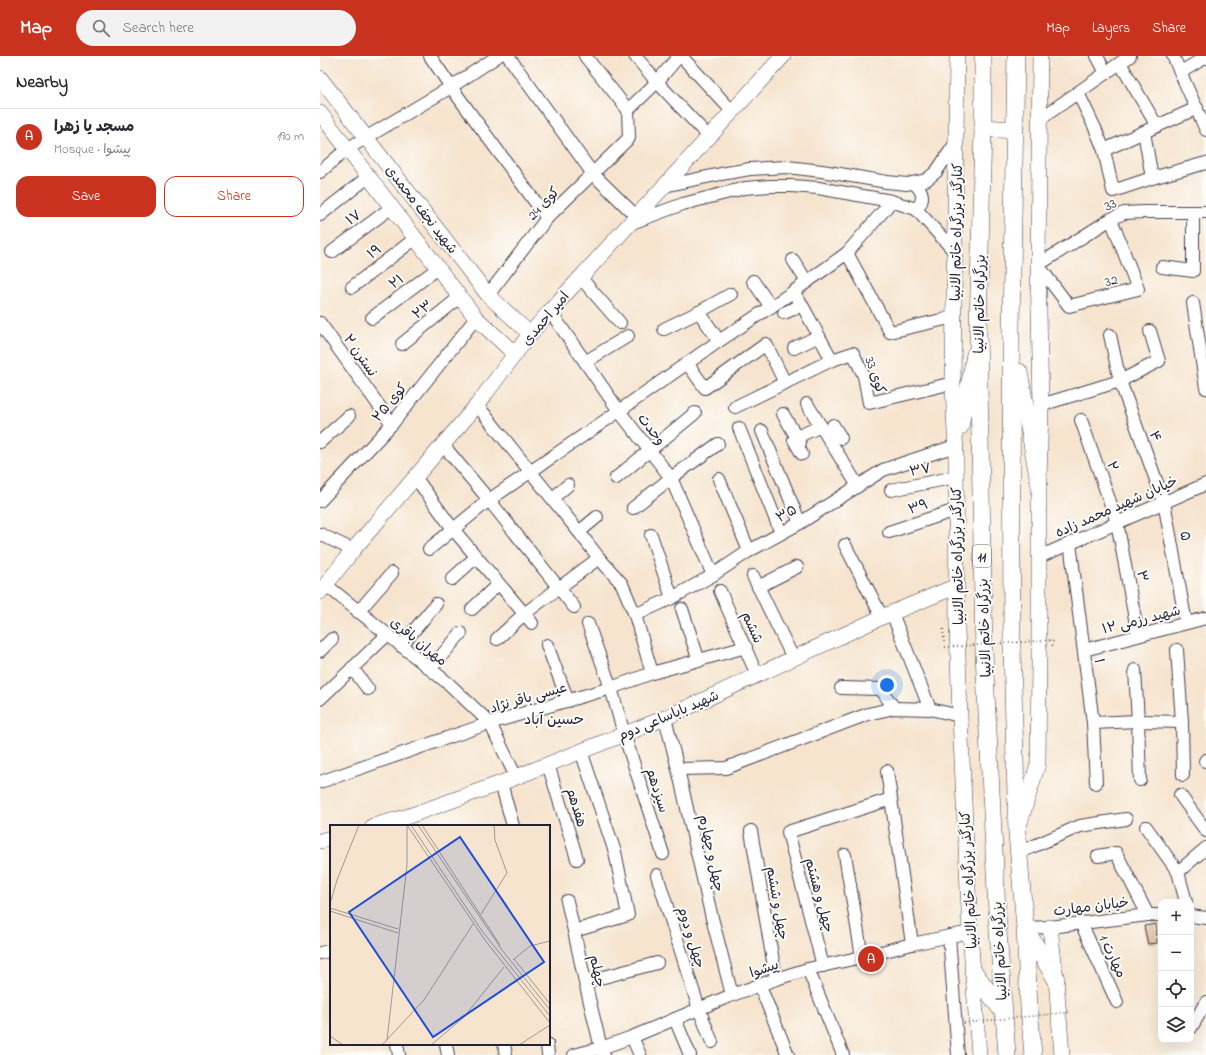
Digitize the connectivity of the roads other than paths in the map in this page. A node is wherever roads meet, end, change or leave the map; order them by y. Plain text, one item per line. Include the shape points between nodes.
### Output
1 (430, 56) edge
2 (498, 56) edge
3 (508, 56) edge
4 (584, 56) edge
5 (635, 56) edge
6 (680, 56) edge
7 (783, 56) edge
8 (958, 56) edge
9 (983, 56) edge
10 (1016, 56) edge
11 (1040, 56) edge
12 (1097, 56) edge
13 (1130, 56) edge
14 (1173, 56) edge
15 (1206, 57) edge
16 (1120, 63) junction
17 (1181, 72) junction
18 (1106, 73) junction
19 (320, 78) edge
20 (657, 82) junction
21 (451, 87) junction
22 (1078, 92) junction
23 (1197, 108) junction
24 (628, 110) junction
25 (732, 111) junction
26 (320, 113) edge
27 (1040, 119) junction
28 (1157, 126) junction
29 (983, 128) junction
30 (1015, 130) junction
31 (1206, 130) edge
32 (1144, 132) junction
33 (708, 137) junction
34 (366, 138) junction
35 (957, 140) junction
36 (347, 149) junction
37 (1104, 150) junction
38 (1206, 163) edge
39 (320, 172) edge
40 (593, 174) junction
41 (368, 177) junction
42 (1152, 178) junction
43 (913, 183) junction
44 (664, 186) junction
45 (891, 201) junction
46 (392, 207) junction
47 (916, 209) junction
48 (1193, 212) junction
49 (1206, 212) edge
50 (320, 215) edge
51 (547, 218) junction
52 (1111, 219) junction
53 (632, 220) junction
54 (416, 238) junction
55 (332, 252) dead end
56 (955, 252) junction
57 (847, 253) junction
58 (792, 260) dead end
59 (1038, 265) junction
60 (1162, 267) dead end
61 (438, 268) junction
62 (580, 278) junction
63 (753, 281) dead end
64 (807, 282) junction
65 (352, 287) dead end
66 (793, 292) junction
67 (731, 294) dead end
68 (488, 295) junction
69 (460, 297) junction
70 (1193, 303) dead end
71 (802, 305) junction
72 (771, 306) junction
73 (550, 311) junction
74 (699, 312) junction
75 (784, 313) dead end
76 (954, 317) junction
77 (372, 318) dead end
78 (476, 318) junction
79 (320, 322) edge
80 (620, 323) dead end
81 (1011, 326) junction
82 (664, 329) dead end
83 (978, 331) junction
84 (1150, 331) dead end
85 (530, 334) junction
86 (1110, 334) dead end
87 (628, 336) dead end
88 (819, 336) junction
89 (719, 341) junction
90 (402, 344) dead end
91 (794, 348) dead end
92 (515, 354) junction
93 (832, 360) junction
94 (585, 362) junction
95 (688, 363) junction
96 (1120, 381) junction
97 (785, 383) junction
98 (953, 383) junction
99 (1206, 388) edge
100 (806, 404) dead end
101 (477, 405) junction
102 (1041, 406) junction
103 (735, 407) dead end
104 (619, 411) junction
105 (695, 413) dead end
106 (783, 414) dead end
107 (349, 416) dead end
108 (1080, 420) dead end
109 (392, 424) junction
110 (828, 426) junction
111 (739, 428) dead end
112 (762, 431) dead end
113 (841, 438) dead end
114 (320, 442) edge
115 (718, 444) dead end
116 (443, 445) junction
117 (650, 452) junction
118 (956, 452) junction
119 (530, 472) junction
120 (415, 477) junction
121 (956, 477) junction
122 (616, 478) dead end
123 (671, 478) junction
124 (719, 479) dead end
125 (1039, 482) junction
126 (1206, 484) edge
127 (568, 485) dead end
128 (858, 486) junction
129 (891, 490) dead end
130 (553, 498) junction
131 (489, 500) junction
132 (320, 501) edge
133 (1164, 502) junction
134 (633, 508) dead end
135 (956, 510) junction
136 (597, 517) dead end
137 (1117, 522) junction
138 (800, 523) junction
139 (453, 529) junction
140 (580, 532) junction
141 (889, 532) dead end
142 (781, 533) junction
143 (320, 534) edge
144 (651, 535) dead end
145 (1070, 543) junction
146 (845, 545) dead end
147 (428, 549) dead end
148 (353, 550) junction
149 (749, 551) junction
150 (1039, 556) junction
151 (476, 557) junction
152 (599, 558) junction
153 (797, 567) dead end
154 (392, 573) dead end
155 (713, 575) junction
156 (452, 579) dead end
157 (498, 584) junction
158 (957, 586) junction
159 (559, 588) junction
160 (323, 589) edge
161 (720, 591) dead end
162 (672, 598) junction
163 (436, 604) dead end
164 (574, 607) dead end
165 (472, 609) dead end
166 (682, 609) dead end
167 (358, 612) junction
168 (635, 615) junction
169 (887, 615) junction
170 (1206, 618) edge
171 (528, 619) junction
172 (1186, 623) junction
173 (588, 624) dead end
174 (461, 633) dead end
175 (387, 635) junction
176 (1138, 635) junction
177 (332, 639) dead end
178 (497, 639) dead end
179 (547, 645) dead end
180 (401, 646) junction
181 (746, 647) junction
182 (1084, 650) junction
183 (1177, 650) dead end
184 (320, 651) edge
185 (792, 658) junction
186 (699, 661) junction
187 (352, 668) junction
188 (430, 669) junction
189 (1135, 670) dead end
190 (652, 673) junction
191 (757, 675) junction
192 (611, 688) junction
193 (841, 688) dead end
194 (368, 689) dead end
195 (322, 692) edge
196 (568, 701) junction
197 (894, 708) junction
198 (930, 709) junction
199 (960, 716) junction
200 (665, 718) junction
201 (1138, 721) junction
202 (1182, 722) junction
203 (490, 723) junction
204 (1093, 723) junction
205 (624, 734) junction
206 (581, 751) junction
207 (548, 764) junction
208 (678, 770) junction
209 (887, 771) dead end
210 (1183, 775) dead end
211 (516, 777) junction
212 (1140, 780) dead end
213 (320, 782) edge
214 (501, 783) junction
215 (1096, 783) dead end
216 (1180, 795) dead end
217 (890, 799) junction
218 (1126, 818) dead end
219 (407, 821) edge
220 (380, 825) edge
221 (513, 825) edge
222 (1146, 827) dead end
223 (751, 831) dead end
224 (1206, 831) edge
225 (1017, 833) junction
226 (330, 838) edge
227 (320, 841) edge
228 (1206, 848) edge
229 (1018, 853) junction
230 (663, 854) dead end
231 (845, 855) dead end
232 (1098, 856) dead end
233 (577, 859) dead end
234 (1178, 872) junction
235 (657, 875) dead end
236 (1185, 899) edge
237 (567, 901) dead end
238 (1148, 915) junction
239 (1158, 915) edge
240 (1194, 916) edge
241 (1206, 918) edge
242 (1081, 923) junction
243 (1050, 926) junction
244 (1025, 928) junction
245 (574, 931) junction
246 (970, 932) junction
247 (949, 936) junction
248 (912, 944) junction
249 (862, 957) junction
250 (657, 963) dead end
251 (823, 966) junction
252 (808, 969) junction
253 (973, 971) junction
254 (776, 979) junction
255 (1056, 979) junction
256 (584, 982) junction
257 (760, 986) junction
258 (732, 995) junction
259 (1117, 1002) dead end
260 (1206, 1002) edge
261 (699, 1009) junction
262 (1003, 1012) junction
263 (675, 1019) junction
264 (1194, 1023) edge
265 (632, 1037) junction
266 (712, 1042) dead end
267 (397, 1045) edge
268 (446, 1045) edge
269 (504, 1045) edge
270 (547, 1045) edge
271 (602, 1052) edge
272 (398, 1055) edge
273 (448, 1055) edge
274 (506, 1055) edge
275 (548, 1055) edge
276 (574, 1055) edge
277 (640, 1055) edge
278 (690, 1055) edge
279 (788, 1055) edge
280 (843, 1055) edge
281 (958, 1055) edge
282 (979, 1055) edge
283 (1007, 1055) edge
284 (1033, 1055) edge
285 (1062, 1055) edge

1 - 21 street
2 - 21 street
3 - 40 street
4 - 24 street
5 - 20 street
6 - 20 street
6 - 25 street
7 - 25 main road, امیر احمدی
8 - 35 main road, کنارگذر بزرگراه خاتم الانبیا
9 - 29 highway, بزرگراه خاتم الانبیا / 11
10 - 30 highway, بزرگراه خاتم الانبیا
11 - 27 main road
12 - 18 street
13 - 16 street
14 - 17 street
15 - 17 street
16 - 18 street
16 - 28 street
17 - 23 street
18 - 22 street
19 - 34 main road, شهید نجف محمدی
20 - 24 street
20 - 33 street
21 - 34 street
21 - 51 street
22 - 27 street
22 - 37 street
23 - 28 street
23 - 31 street
24 - 40 street, کوی 24 via 629,138
25 - 33 main road, امیر احمدی
26 - 36 main road, شهید نجف محمدی
27 - 59 main road
28 - 32 street
29 - 30 highway
29 - 83 highway, بزرگراه خاتم الانبیا / 11
30 - 81 highway, بزرگراه خاتم الانبیا
32 - 37 street
32 - 42 street
33 - 44 main road, امیر احمدی
34 - 36 street
34 - 68 main road, شهید نجف محمدی
35 - 43 street via 936,172 926,180
35 - 56 main road, کنارگذر بزرگراه خاتم الانبیا
36 - 39 street
36 - 41 main road, شهید نجف محمدی
37 - 42 street via 1113,191
38 - 42 street
40 - 51 street, کوی 24
40 - 53 street
41 - 46 main road, شهید نجف محمدی
41 - 50 street
43 - 44 street via 887,182 787,167 750,169
43 - 47 street via 921,190 922,195 920,206
44 - 53 main road, امیر احمدی
45 - 47 street
45 - 53 street via 818,188 751,188 683,204
45 - 57 street
46 - 54 main road, شهید نجف محمدی
46 - 55 street, ۱۷
47 - 56 street
48 - 49 street, 33
48 - 52 street, 33 via 1124,213
48 - 60 street via 1193,271
51 - 68 street, کوی 24
52 - 59 street, 33
52 - 59 street, 32 via 1138,289 1069,306
53 - 62 main road, امیر احمدی
54 - 61 main road, شهید نجف محمدی
54 - 65 street, ۱۹
56 - 76 main road, کنارگذر بزرگراه خاتم الانبیا
57 - 64 street
57 - 76 street via 890,332
58 - 64 street
59 - 102 main road
61 - 69 main road, شهید نجف محمدی
61 - 77 street, ۲۱
62 - 73 main road, امیر احمدی
62 - 80 street
63 - 72 street
64 - 66 street
66 - 71 street
66 - 72 street
67 - 74 street
68 - 85 main road, شهید نجف محمدی
69 - 78 main road, شهید نجف محمدی
69 - 90 street, ۲۳
70 - 99 street
71 - 75 street
71 - 88 street
72 - 89 street
73 - 85 main road, امیر احمدی
73 - 94 street, وحدت
74 - 82 street
74 - 89 street
76 - 98 main road, کنارگذر بزرگراه خاتم الانبیا
78 - 92 main road, شهید نجف محمدی
78 - 109 street, کوی ۲۵
79 - 109 street, نسترن ۲
81 - 125 highway
81 - 225 highway, بزرگراه خاتم الانبیا via 1012,650
83 - 118 main road
83 - 262 highway, بزرگراه خاتم الانبیا / 11 via 984,653
84 - 96 street via 1159,361
85 - 92 main road, امیر احمدی
86 - 96 street, ۴
87 - 94 street
88 - 91 street
88 - 93 street
89 - 95 street
92 - 101 main road, امیر احمدی
93 - 97 street, کوی 33
93 - 98 street, کوی 33 via 853,352 864,376 869,404
94 - 104 street, وحدت
95 - 97 street via 705,388 766,344
95 - 104 street
96 - 102 street
96 - 133 street, ۴
97 - 103 street, کوی 33
98 - 118 main road, کنارگذر بزرگراه خاتم الانبیا
100 - 110 street
101 - 116 main road, امیر احمدی
101 - 119 street
102 - 125 main road
104 - 117 street, وحدت
104 - 119 street
105 - 117 street
106 - 110 street via 800,445
107 - 114 street
108 - 137 street, ۲
109 - 132 street, کوی ۲۵
110 - 113 street
110 - 128 street
111 - 142 street
112 - 138 street
115 - 123 street
116 - 120 main road, امیر احمدی
116 - 131 street
117 - 122 street
117 - 123 street, وحدت
118 - 121 main road, کنارگذر بزرگراه خاتم الانبیا
118 - 128 street, ۳۵ via 883,470
119 - 130 street
119 - 131 street
120 - 139 street
120 - 148 main road, امیر احمدی
121 - 129 street, ۳۷
121 - 135 main road, کنارگذر بزرگراه خاتم الانبیا
123 - 134 street
123 - 155 street, وحدت
124 - 149 street
125 - 150 main road
126 - 133 street, خیابان شهید محمد زاده
127 - 130 street
128 - 138 street, ۳۵
130 - 140 street
131 - 139 street
131 - 159 street
133 - 137 street, خیابان شهید محمد زاده
133 - 172 street, ۵
135 - 141 street, ۳۹
135 - 158 main road, کنارگذر بزرگراه خاتم الانبیا
136 - 140 street
137 - 145 street, خیابان شهید محمد زاده
137 - 176 street, ۳
138 - 142 street, ۳۵
139 - 147 street
139 - 151 street
140 - 152 street
142 - 149 street, ۳۵
143 - 148 street
144 - 162 street
145 - 150 street, خیابان شهید محمد زاده
145 - 182 street, ۱
146 - 169 street
148 - 160 main road, امیر احمدی
149 - 155 street, ۳۵
150 - 225 main road via 1038,764
151 - 156 street
151 - 157 street
152 - 159 street
152 - 168 street via 622,584
153 - 185 street via 755,582
154 - 167 street
155 - 162 street, ۳۵
157 - 165 street
157 - 171 street
158 - 169 main road, شهید باباساعی دوم
158 - 199 main road, کنارگذر بزرگراه خاتم الانبیا
159 - 164 street
159 - 171 street
160 - 167 street, مهران باقری
161 - 181 street, ششم
162 - 168 street, ۳۵
163 - 180 street
166 - 186 street
167 - 175 street, مهران باقری
168 - 190 street
169 - 185 main road, شهید باباساعی دوم
169 - 198 street
170 - 172 street, شهید رزمی ۱۲
171 - 178 street
172 - 176 street, شهید رزمی ۱۲
173 - 192 street, سیزدهم
174 - 188 street
175 - 180 street, مهران باقری
175 - 187 street
176 - 182 street, شهید رزمی ۱۲
177 - 184 street
179 - 196 street
180 - 188 street, مهران باقری
181 - 186 street, عیسی باقر نژاد
181 - 191 street, ششم
182 - 204 street, ۱
183 - 202 street
185 - 191 main road, شهید باباساعی دوم
186 - 190 street, عیسی باقر نژاد
187 - 194 street
187 - 195 street
188 - 203 street, مهران باقری
189 - 201 street
190 - 192 street, عیسی باقر نژاد
191 - 200 main road, شهید باباساعی دوم
192 - 196 street, عیسی باقر نژاد
192 - 205 street, سیزدهم
193 - 197 street via 881,690
196 - 203 street, عیسی باقر نژاد
197 - 198 street
197 - 208 street via 868,714 726,768
198 - 199 street
199 - 246 main road, کنارگذر بزرگراه خاتم الانبیا
200 - 205 main road, شهید باباساعی دوم
200 - 208 street, چهل و چهارم
201 - 202 street
201 - 204 street
201 - 212 street
202 - 210 street
203 - 211 street
203 - 213 street, عیسی باقر نژاد
204 - 215 street, ۱
205 - 206 main road, شهید باباساعی دوم
205 - 230 street, سیزدهم
206 - 207 main road, شهید باباساعی دوم
206 - 245 street via 615,852 628,915
207 - 211 main road, شهید باباساعی دوم
207 - 233 street, هفدهم
208 - 258 street, چهل و چهارم
209 - 217 street
211 - 214 main road, شهید باباساعی دوم
214 - 219 main road, شهید باباساعی دوم
214 - 221 street
216 - 224 street
217 - 248 street
217 - 251 street, چهل و هشتم via 788,832
218 - 229 street via 1080,826
219 - 220 main road, شهید باباساعی دوم
222 - 234 street
223 - 254 street, چهل و ششم
225 - 229 highway, بزرگراه خاتم الانبیا
226 - 227 main road
228 - 234 street
229 - 244 highway, بزرگراه خاتم الانبیا
231 - 249 street
232 - 238 street via 1116,854
234 - 236 street
235 - 261 street, چهل و دوم
237 - 245 street, چهلم
238 - 239 street, خیابان مهارت
238 - 242 street, خیابان مهارت
240 - 241 street
242 - 243 street, خیابان مهارت
242 - 259 street, مهارت 1
243 - 244 street, خیابان مهارت
243 - 255 main road
244 - 255 highway
244 - 284 highway, بزرگراه خاتم الانبیا
245 - 256 street, چهلم
246 - 247 street, پیشوا
246 - 253 main road, کنارگذر بزرگراه خاتم الانبیا
247 - 248 street, پیشوا
247 - 281 street
248 - 249 street, پیشوا
249 - 251 street, پیشوا
250 - 256 street
251 - 252 street, پیشوا
252 - 254 street, پیشوا
252 - 280 street
253 - 262 highway
253 - 282 main road, کنارگذر بزرگراه خاتم الانبیا
254 - 257 street, پیشوا
255 - 285 main road
256 - 271 street, چهلم
257 - 258 street, پیشوا
257 - 279 street
258 - 261 street, پیشوا
260 - 264 street
261 - 263 street, پیشوا
261 - 266 street, چهل و دوم
262 - 283 highway, بزرگراه خاتم الانبیا / 11
263 - 265 street, پیشوا
263 - 278 street
265 - 271 street, پیشوا
265 - 277 street
267 - 272 street
268 - 273 street
269 - 274 street
270 - 275 street
271 - 276 street, پیشوا

